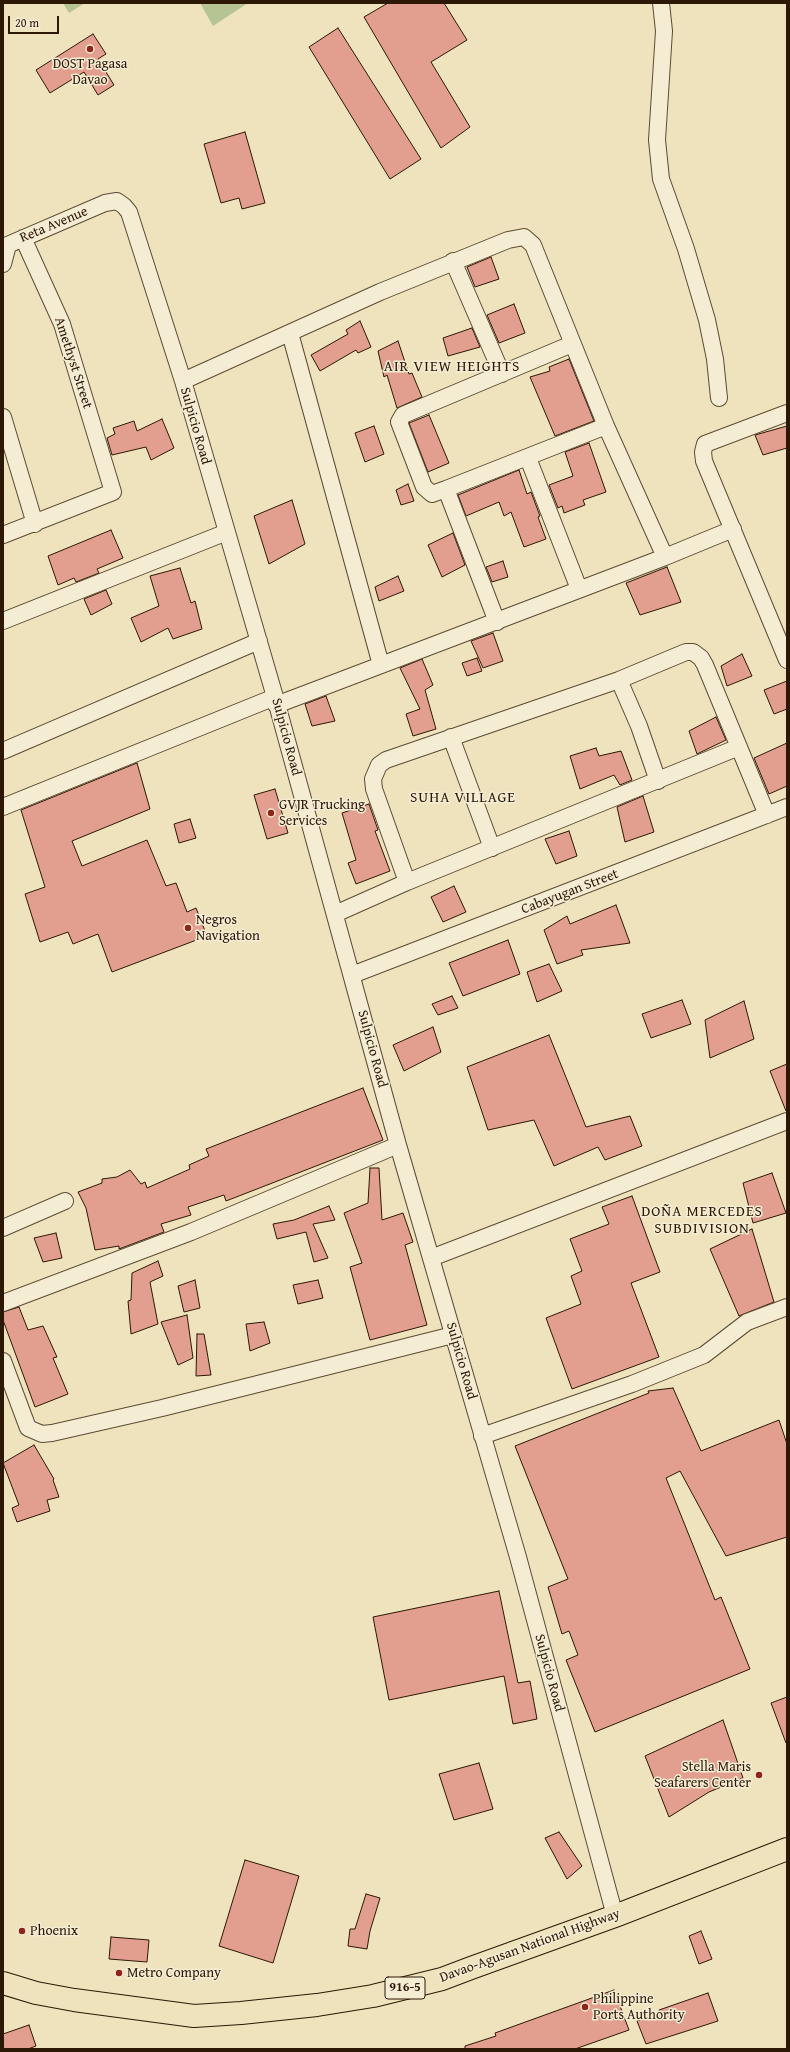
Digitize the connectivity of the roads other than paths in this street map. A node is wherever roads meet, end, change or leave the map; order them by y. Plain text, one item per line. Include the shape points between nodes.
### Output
1 (662, 3) edge
2 (105, 203) joint
3 (23, 238) junction
4 (5, 246) edge
5 (453, 261) junction
6 (3, 264) edge
7 (290, 333) junction
8 (572, 344) junction
9 (502, 374) junction
10 (183, 381) junction
11 (720, 398) dead end
12 (787, 414) edge
13 (3, 417) edge
14 (606, 426) junction
15 (528, 458) junction
16 (446, 489) junction
17 (35, 524) junction
18 (734, 529) junction
19 (227, 532) junction
20 (3, 535) edge
21 (665, 557) junction
22 (579, 589) junction
23 (3, 621) edge
24 (497, 622) junction
25 (259, 641) junction
26 (787, 660) edge
27 (381, 665) junction
28 (619, 680) junction
29 (276, 701) junction
30 (451, 737) junction
31 (739, 747) junction
32 (3, 751) edge
33 (658, 781) junction
34 (3, 807) edge
35 (787, 807) edge
36 (767, 815) junction
37 (492, 848) junction
38 (407, 882) junction
39 (335, 914) junction
40 (352, 975) junction
41 (787, 1121) edge
42 (398, 1145) junction
43 (64, 1201) dead end
44 (3, 1228) edge
45 (431, 1258) junction
46 (3, 1303) edge
47 (787, 1306) edge
48 (453, 1335) junction
49 (3, 1361) edge
50 (482, 1436) junction
51 (787, 1849) edge
52 (615, 1916) junction
53 (3, 1984) edge

1 - 11 street via 664,31 657,140 659,166 667,201 686,249 705,313
2 - 3 street, Reta Avenue
2 - 10 street, Sulpicio Road via 117,201 128,212
3 - 4 street, Reta Avenue
3 - 17 street, Amethyst Street via 62,324 113,492
4 - 6 street
5 - 7 street
5 - 8 street via 508,240 524,237 529,240
5 - 9 street
7 - 10 street
7 - 27 street
8 - 9 street
8 - 14 street
9 - 16 street via 409,412 399,422 424,486 432,494
10 - 19 street, Sulpicio Road
12 - 18 street via 705,444 704,461
13 - 17 street
14 - 15 street
14 - 21 street
15 - 16 street
15 - 22 street
16 - 24 street
17 - 20 street
18 - 21 street
18 - 26 street
19 - 23 street
19 - 25 street, Sulpicio Road
21 - 22 street
22 - 24 street
24 - 27 street
25 - 29 street, Sulpicio Road
25 - 32 street
27 - 29 street
28 - 30 street
28 - 31 street via 686,652 693,652 705,665
28 - 33 street via 639,726
29 - 34 street
29 - 39 street, Sulpicio Road
30 - 37 street
30 - 38 street via 386,760 375,772 374,789
31 - 33 street
31 - 36 street
33 - 37 street
35 - 36 street, Cabayugan Street
36 - 40 street, Cabayugan Street
37 - 38 street
38 - 39 street
39 - 40 street, Sulpicio Road
40 - 42 street, Sulpicio Road
41 - 45 street
42 - 45 street, Sulpicio Road
42 - 46 street via 191,1232
43 - 44 street
45 - 48 street, Sulpicio Road
47 - 50 street via 747,1322 704,1355 632,1384
48 - 49 street via 52,1434 42,1434 28,1428
48 - 50 street, Sulpicio Road
50 - 52 street, Sulpicio Road via 518,1557
51 - 52 main road, Davao-Agusan National Highway / 916-5
52 - 53 main road, Davao-Agusan National Highway / 916-5 via 423,1984 373,1996 241,2013 194,2016 160,2012 74,2000

